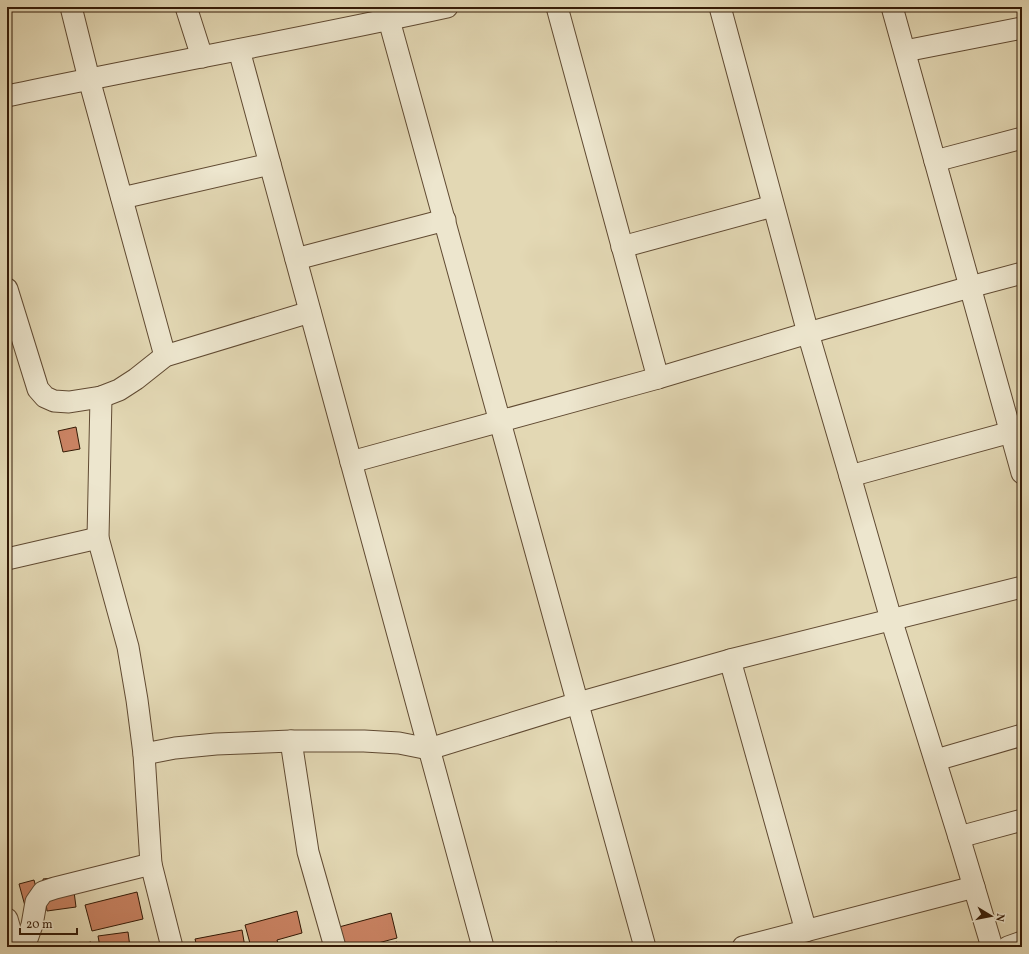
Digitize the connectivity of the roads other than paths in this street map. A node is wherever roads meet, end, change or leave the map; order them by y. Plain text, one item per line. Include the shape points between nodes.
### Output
1 (71, 7) edge
2 (186, 7) edge
3 (447, 7) edge
4 (557, 7) edge
5 (720, 7) edge
6 (892, 7) edge
7 (389, 20) junction
8 (1022, 28) edge
9 (239, 50) junction
10 (905, 51) junction
11 (202, 57) junction
12 (89, 79) junction
13 (7, 96) edge
14 (1022, 138) edge
15 (935, 161) junction
16 (270, 164) junction
17 (122, 198) junction
18 (773, 206) junction
19 (444, 220) junction
20 (622, 247) junction
21 (296, 259) junction
22 (1022, 273) edge
23 (970, 287) junction
24 (7, 290) edge
25 (310, 312) junction
26 (808, 333) junction
27 (165, 356) junction
28 (658, 378) junction
29 (101, 397) junction
30 (500, 421) junction
31 (1016, 430) edge
32 (351, 462) junction
33 (1022, 473) edge
34 (850, 476) junction
35 (98, 538) junction
36 (7, 559) edge
37 (1022, 587) edge
38 (891, 619) junction
39 (730, 660) junction
40 (578, 703) junction
41 (1022, 735) edge
42 (291, 741) junction
43 (429, 749) junction
44 (144, 754) junction
45 (936, 760) junction
46 (1022, 820) edge
47 (959, 837) junction
48 (151, 864) junction
49 (974, 887) junction
50 (7, 918) edge
51 (806, 931) junction
52 (1022, 942) edge
53 (15, 947) edge
54 (21, 947) edge
55 (172, 947) edge
56 (335, 947) edge
57 (483, 947) edge
58 (645, 947) edge
59 (743, 947) edge
60 (992, 947) edge
61 (1008, 947) edge

1 - 12 street
2 - 11 street
3 - 7 street
4 - 20 street
5 - 18 street
6 - 10 street
7 - 9 street
7 - 19 street
8 - 10 street
9 - 11 street
9 - 16 street
10 - 15 street
11 - 12 street
12 - 13 street
12 - 17 street
14 - 15 street
15 - 23 street
16 - 17 street
16 - 21 street
17 - 27 street
18 - 20 street
18 - 26 street
19 - 21 street
19 - 30 street
20 - 28 street
21 - 25 street
22 - 23 street
23 - 26 street
23 - 31 street
24 - 29 street via 38,388 45,397 54,401 69,402
25 - 27 street
25 - 32 street
26 - 28 street
26 - 34 street
27 - 29 street via 130,383
28 - 30 street
29 - 35 street
30 - 32 street
30 - 40 street
31 - 33 street
31 - 34 street
32 - 43 street
34 - 38 street
35 - 36 street
35 - 44 street via 128,646
37 - 38 street
38 - 39 street
38 - 45 street
39 - 40 street
39 - 51 street
40 - 43 street
40 - 58 street
41 - 45 street
42 - 43 street via 399,743
42 - 44 street via 216,744
42 - 56 street via 308,852
43 - 57 street
44 - 48 street
45 - 47 street
46 - 47 street
47 - 49 street
48 - 54 street via 43,892 36,902 32,925
48 - 55 street
49 - 51 street
49 - 60 street
50 - 53 street
51 - 59 street
52 - 61 street

